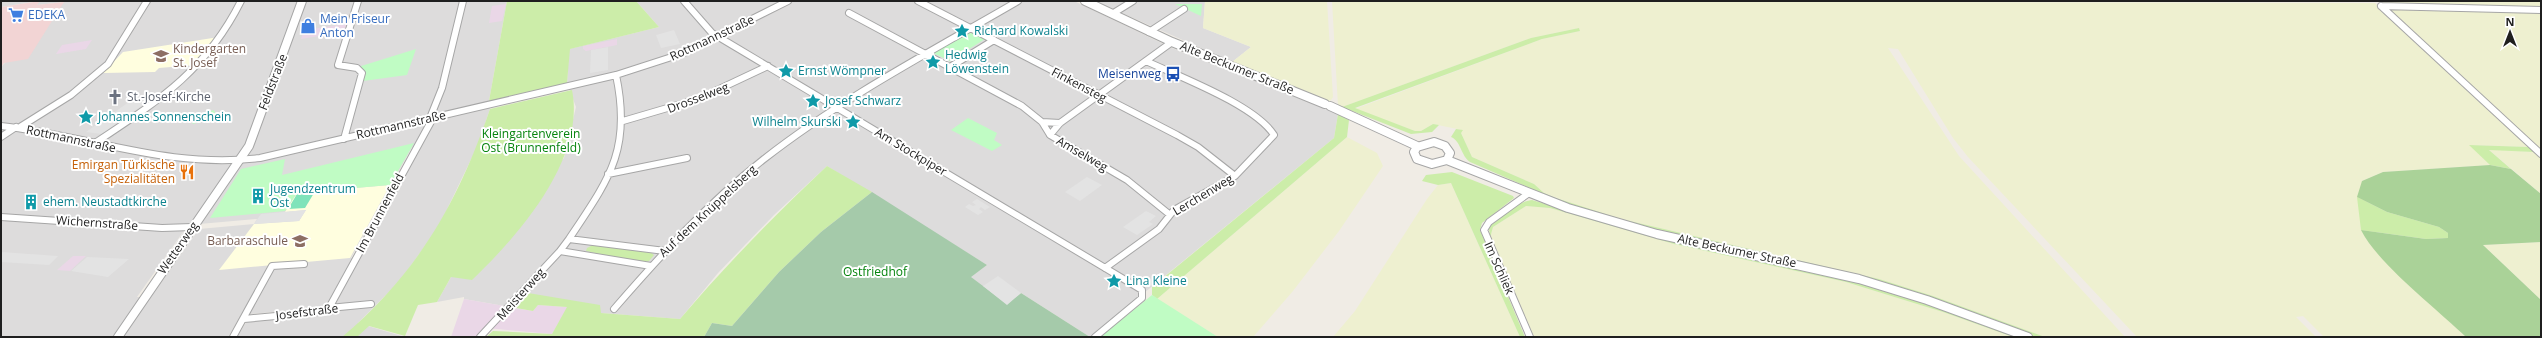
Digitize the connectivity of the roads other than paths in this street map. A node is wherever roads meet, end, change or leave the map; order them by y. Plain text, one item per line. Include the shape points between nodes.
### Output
1 (147, 1) edge
2 (241, 1) edge
3 (302, 1) edge
4 (358, 1) edge
5 (463, 1) edge
6 (684, 1) edge
7 (788, 1) edge
8 (918, 1) edge
9 (1018, 1) edge
10 (1085, 1) edge
11 (1133, 1) edge
12 (1184, 9) dead end
13 (2541, 10) edge
14 (849, 13) dead end
15 (1112, 14) junction
16 (972, 28) junction
17 (1149, 32) junction
18 (720, 37) junction
19 (994, 40) junction
20 (1172, 42) junction
21 (928, 54) junction
22 (1146, 61) junction
23 (768, 66) junction
24 (950, 67) junction
25 (616, 74) junction
26 (1098, 95) junction
27 (838, 107) junction
28 (431, 118) junction
29 (623, 121) junction
30 (1042, 122) junction
31 (1060, 123) junction
32 (1, 126) edge
33 (18, 127) junction
34 (1050, 135) junction
35 (1, 137) edge
36 (344, 139) junction
37 (95, 143) junction
38 (1417, 146) junction
39 (2541, 154) edge
40 (687, 158) dead end
41 (1448, 160) junction
42 (239, 161) junction
43 (608, 174) junction
44 (1235, 176) junction
45 (1529, 194) junction
46 (1169, 214) junction
47 (1, 217) edge
48 (192, 227) junction
49 (569, 239) junction
50 (560, 250) junction
51 (665, 251) junction
52 (304, 264) dead end
53 (650, 266) junction
54 (1105, 268) junction
55 (371, 304) dead end
56 (329, 308) junction
57 (614, 309) dead end
58 (244, 319) junction
59 (118, 337) edge
60 (233, 337) edge
61 (480, 337) edge
62 (1094, 337) edge
63 (1530, 337) edge
64 (2028, 337) edge

1 - 33 street via 108,64 72,95
2 - 37 street via 232,24 200,64 162,97
3 - 42 street, Feldstraße via 249,146
4 - 36 street via 338,64 357,68 362,73
5 - 28 street, Im Brunnenfeld via 442,88
6 - 18 street, Am Stockpiper via 712,33
7 - 18 street, Rottmannstraße
8 - 16 street, Finkensteg
9 - 16 street, Auf dem Knüppelsberg
10 - 15 street, Alte Beckumer Straße
11 - 15 street
12 - 17 street
13 - 39 street via 2381,6
14 - 21 street, Amselweg
15 - 17 street, Alte Beckumer Straße
16 - 19 street, Finkensteg
16 - 21 street, Auf dem Knüppelsberg
17 - 20 street, Alte Beckumer Straße
18 - 23 street, Am Stockpiper
18 - 25 street, Rottmannstraße via 684,53
19 - 24 street
19 - 26 street, Finkensteg
20 - 22 street
20 - 38 street, Alte Beckumer Straße via 1328,105
21 - 24 street, Amselweg
21 - 27 street, Auf dem Knüppelsberg
22 - 26 street
22 - 44 street, Lerchenweg via 1230,101 1272,129 1273,137
23 - 27 street, Am Stockpiper
23 - 29 street, Drosselweg via 698,100
24 - 30 street, Amselweg via 1022,106
25 - 28 street, Rottmannstraße
25 - 29 street, Meisterweg
26 - 31 street
26 - 44 street, Finkensteg via 1188,141
27 - 51 street, Auf dem Knüppelsberg via 748,172
27 - 54 street, Am Stockpiper
28 - 36 street, Rottmannstraße
28 - 56 street, Im Brunnenfeld
29 - 43 street, Meisterweg via 621,140
30 - 31 street
30 - 34 street, Amselweg
31 - 34 street
32 - 33 street, Rottmannstraße
33 - 35 street
33 - 37 street, Rottmannstraße
34 - 46 street, Amselweg via 1127,180
36 - 42 street, Rottmannstraße
37 - 42 street, Rottmannstraße via 161,157
38 - 41 street via 1429,142 1444,146 1450,153
38 - 41 street via 1414,152 1421,162 1438,164
40 - 43 street
41 - 45 street, Alte Beckumer Straße
42 - 48 street, Wetterweg
43 - 49 street, Meisterweg
44 - 46 street, Lerchenweg
45 - 63 street, Im Schliek via 1489,222 1484,230
45 - 64 street, Alte Beckumer Straße via 1657,234 1859,279 1927,300
46 - 54 street, Lerchenweg via 1159,229
47 - 48 street, Wichernstraße via 162,228
48 - 59 street, Wetterweg
49 - 50 street, Meisterweg
49 - 51 street
50 - 53 street
50 - 61 street, Meisterweg
51 - 53 street, Auf dem Knüppelsberg
52 - 58 street via 272,266
53 - 57 street, Auf dem Knüppelsberg
54 - 62 street, Am Stockpiper via 1140,288 1144,294
55 - 56 street, Josefstraße
56 - 58 street, Josefstraße via 320,312
58 - 60 street

